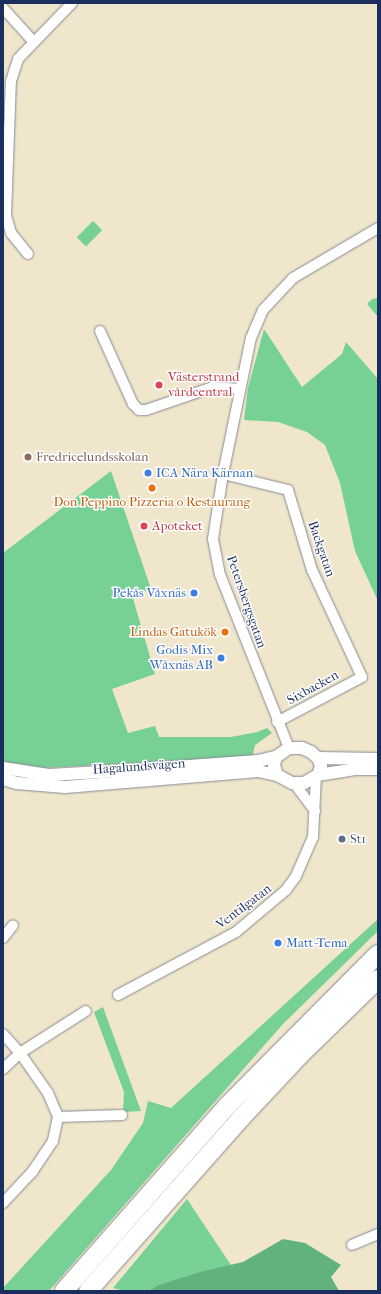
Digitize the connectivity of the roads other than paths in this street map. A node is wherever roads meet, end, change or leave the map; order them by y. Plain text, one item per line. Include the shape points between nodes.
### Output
1 (72, 3) edge
2 (3, 8) edge
3 (33, 41) junction
4 (5, 160) edge
5 (378, 228) edge
6 (28, 254) dead end
7 (100, 331) dead end
8 (240, 389) junction
9 (223, 474) junction
10 (362, 677) joint
11 (277, 722) junction
12 (289, 748) junction
13 (276, 757) junction
14 (318, 758) junction
15 (378, 759) edge
16 (3, 768) edge
17 (378, 770) edge
18 (277, 775) junction
19 (317, 776) junction
20 (3, 779) edge
21 (294, 783) junction
22 (315, 811) junction
23 (14, 925) dead end
24 (3, 938) edge
25 (378, 954) edge
26 (378, 979) edge
27 (118, 995) dead end
28 (86, 1011) dead end
29 (3, 1034) edge
30 (20, 1053) junction
31 (3, 1070) edge
32 (122, 1115) dead end
33 (58, 1116) junction
34 (3, 1204) edge
35 (378, 1234) edge
36 (352, 1245) dead end
37 (64, 1291) edge
38 (88, 1291) edge

1 - 3 street
2 - 3 street
3 - 4 street via 18,59 11,81
4 - 6 street via 8,226
5 - 8 street, Petersbergsgatan via 293,278 263,310 251,338
7 - 8 street via 115,359 133,404 139,410 146,410 213,386
8 - 9 street, Petersbergsgatan
9 - 10 street, Backgatan via 288,490 312,570
9 - 11 street, Petersbergsgatan via 213,539 218,568
10 - 11 street, Sixbacken
11 - 12 street, Petersbergsgatan
12 - 13 street
12 - 14 street via 302,748
13 - 16 street, Hagalundsvägen via 258,761 73,774
13 - 18 street via 274,765
14 - 15 street
14 - 19 street via 321,766
17 - 19 street via 351,770
18 - 20 street, Hagalundsvägen via 258,771 66,786 17,783
18 - 21 street
19 - 21 street via 304,783
19 - 22 street, Ventilgatan
21 - 22 street
22 - 27 street, Ventilgatan via 315,829 308,850 291,884 278,898 236,932
23 - 24 street
25 - 37 highway via 227,1106
26 - 38 highway via 302,1053 246,1113
28 - 30 street
29 - 30 street
30 - 31 street
30 - 33 street via 48,1093
32 - 33 street
33 - 34 street via 53,1141 33,1171
35 - 36 street

